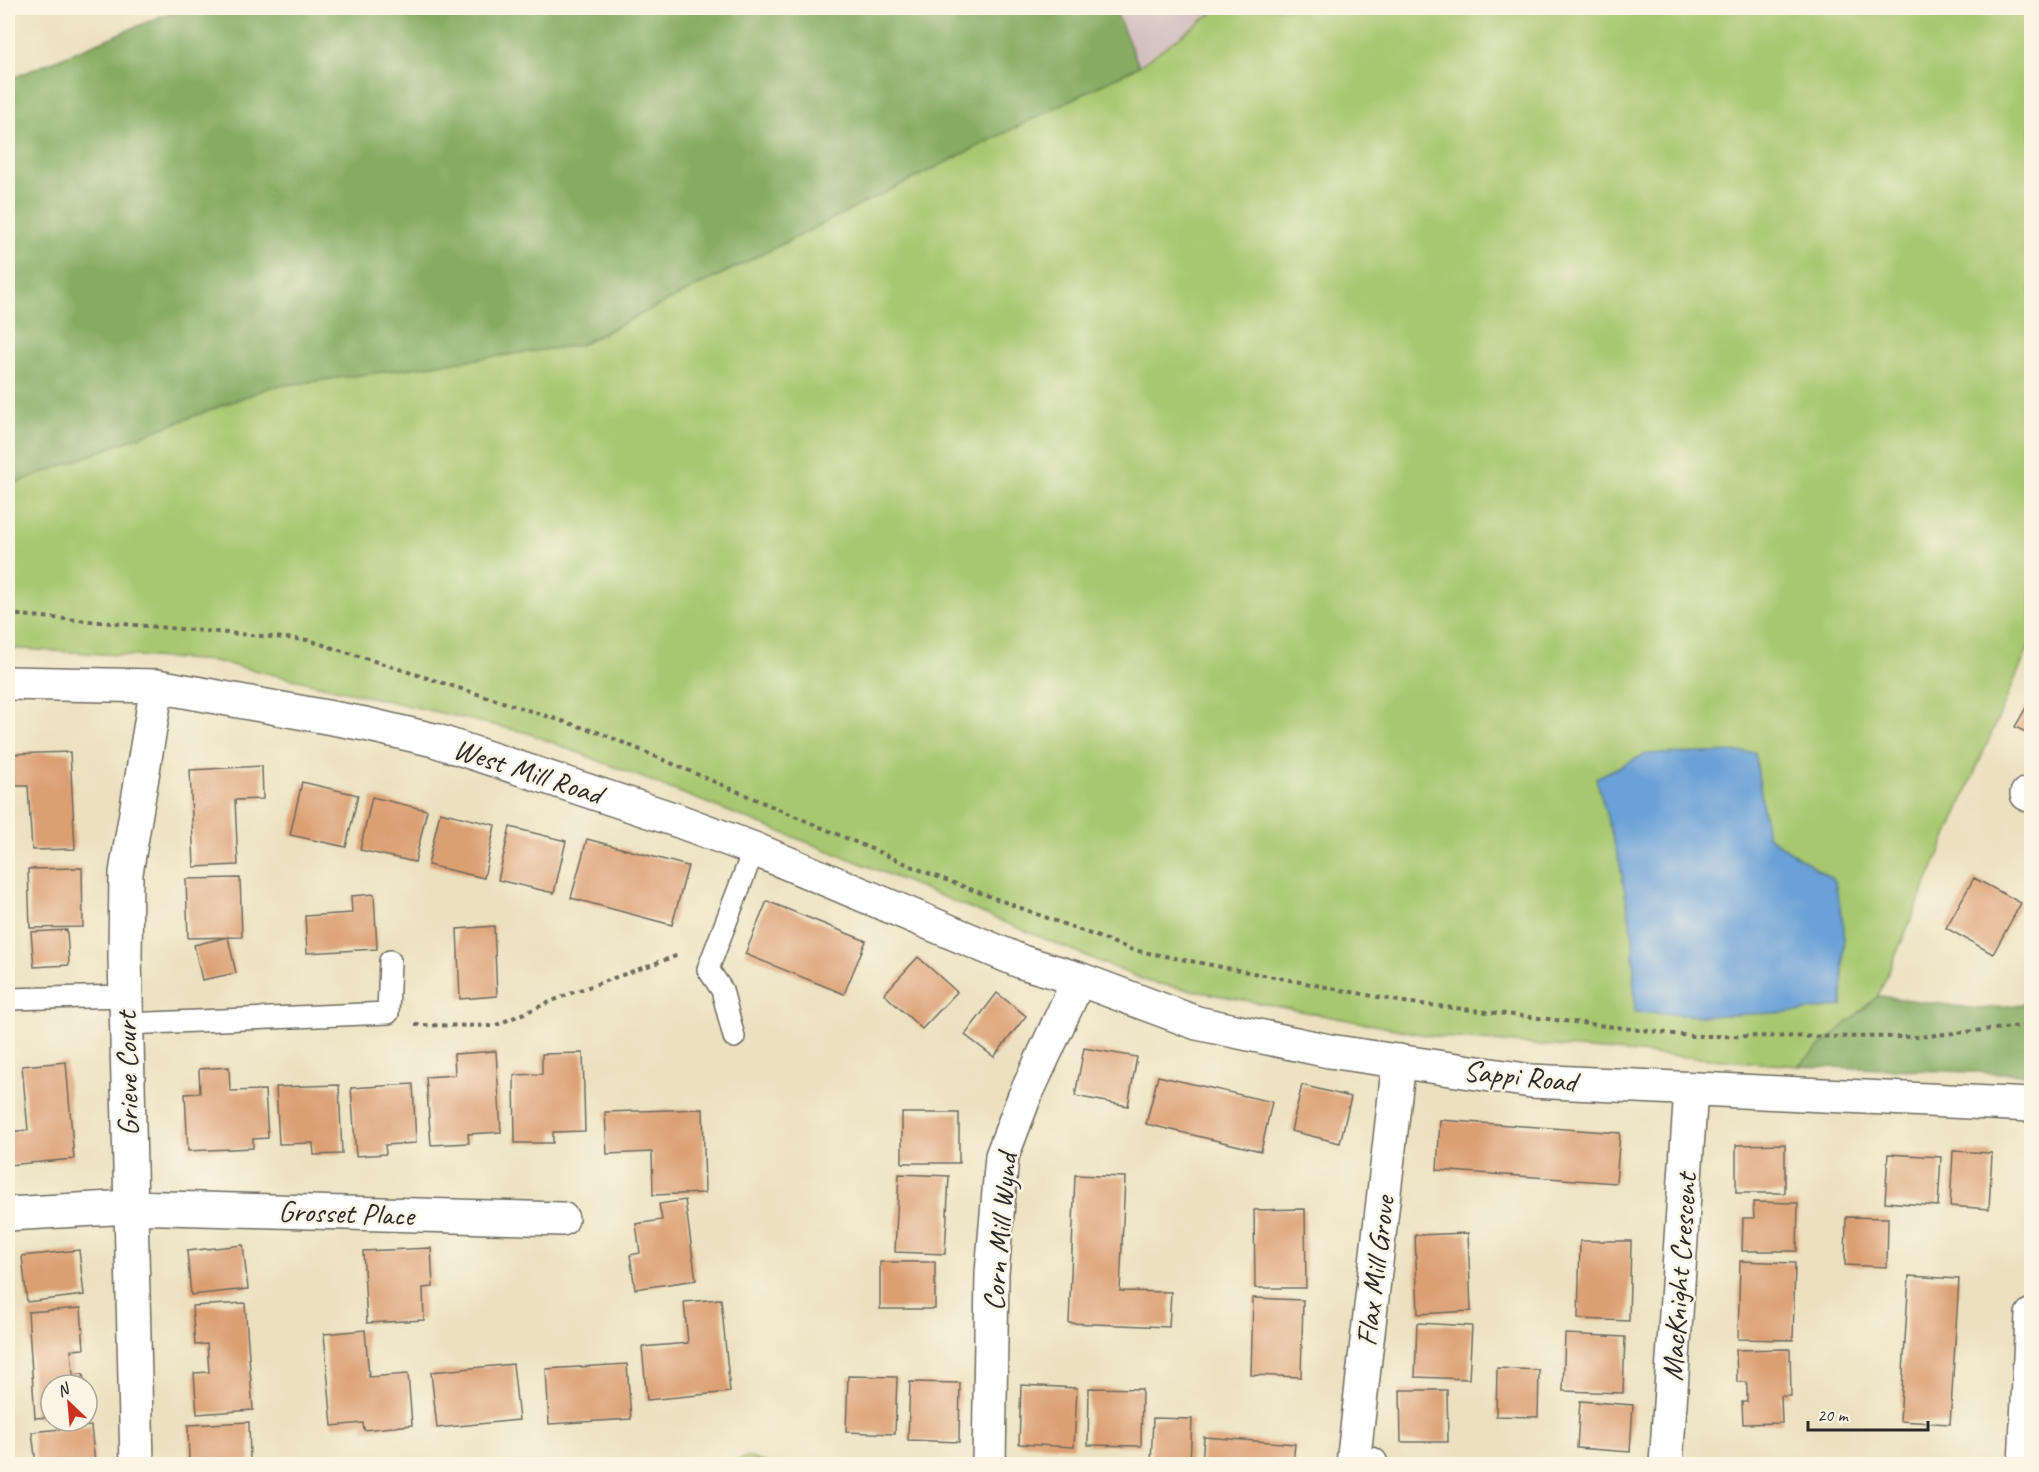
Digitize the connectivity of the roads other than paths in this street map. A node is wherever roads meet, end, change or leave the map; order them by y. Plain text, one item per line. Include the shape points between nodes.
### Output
1 (8, 682) edge
2 (157, 686) junction
3 (754, 849) junction
4 (390, 961) dead end
5 (1022, 962) joint
6 (1080, 979) junction
7 (8, 999) edge
8 (126, 1010) junction
9 (734, 1037) dead end
10 (1399, 1061) junction
11 (1691, 1089) junction
12 (2031, 1105) edge
13 (130, 1207) junction
14 (8, 1214) edge
15 (562, 1219) dead end
16 (2031, 1315) edge
17 (2031, 1324) edge
18 (137, 1464) edge
19 (989, 1464) edge
20 (1371, 1464) edge
21 (1666, 1464) edge
22 (2025, 1464) edge

1 - 2 street, West Mill Road
2 - 3 street, West Mill Road via 434,740 679,820
2 - 8 street, Grieve Court via 126,873
3 - 5 street, West Mill Road
3 - 9 lane via 708,969 722,990
4 - 8 lane via 388,1013
5 - 6 street, Sappi Road
6 - 10 street, Sappi Road via 1197,1023 1329,1051
6 - 19 street, Corn Mill Wynd via 1024,1098 1002,1156 992,1273
7 - 8 lane
8 - 13 street, Grieve Court
10 - 11 street, Sappi Road via 1531,1081
10 - 20 street, Flax Mill Grove via 1353,1464
11 - 12 street, Sappi Road
11 - 21 street, MacKnight Crescent
13 - 14 street, Grosset Place
13 - 15 street, Grosset Place
13 - 18 street, Grieve Court
16 - 17 street
17 - 22 street

